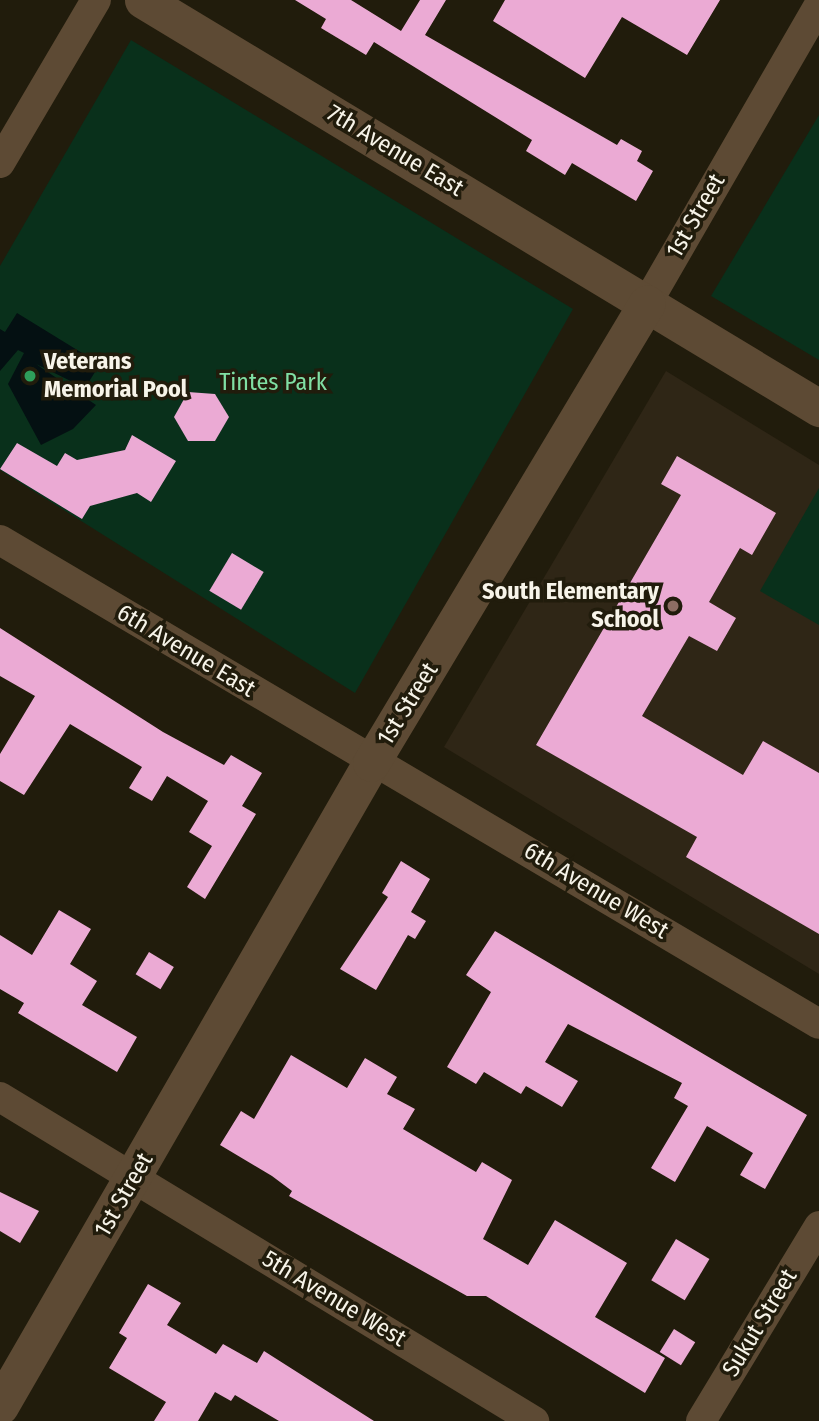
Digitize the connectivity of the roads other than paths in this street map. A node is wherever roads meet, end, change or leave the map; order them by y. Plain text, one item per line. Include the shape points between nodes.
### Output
1 (96, 0) edge
2 (143, 0) edge
3 (819, 5) edge
4 (0, 163) edge
5 (647, 303) junction
6 (819, 408) edge
7 (0, 540) edge
8 (371, 763) junction
9 (819, 1024) edge
10 (0, 1097) edge
11 (134, 1177) junction
12 (819, 1226) edge
13 (0, 1406) edge
14 (534, 1421) edge
15 (701, 1421) edge

1 - 4 street
2 - 5 street, 7th Avenue East
3 - 5 street, 1st Street
5 - 6 street, 7th Avenue East
5 - 8 street, 1st Street
7 - 8 street, 6th Avenue East
8 - 9 street, 6th Avenue West via 427,789
8 - 11 street, 1st Street
10 - 11 street, 5th Avenue West
11 - 13 street, 1st Street
11 - 14 street, 5th Avenue West
12 - 15 street, Sukut Street

